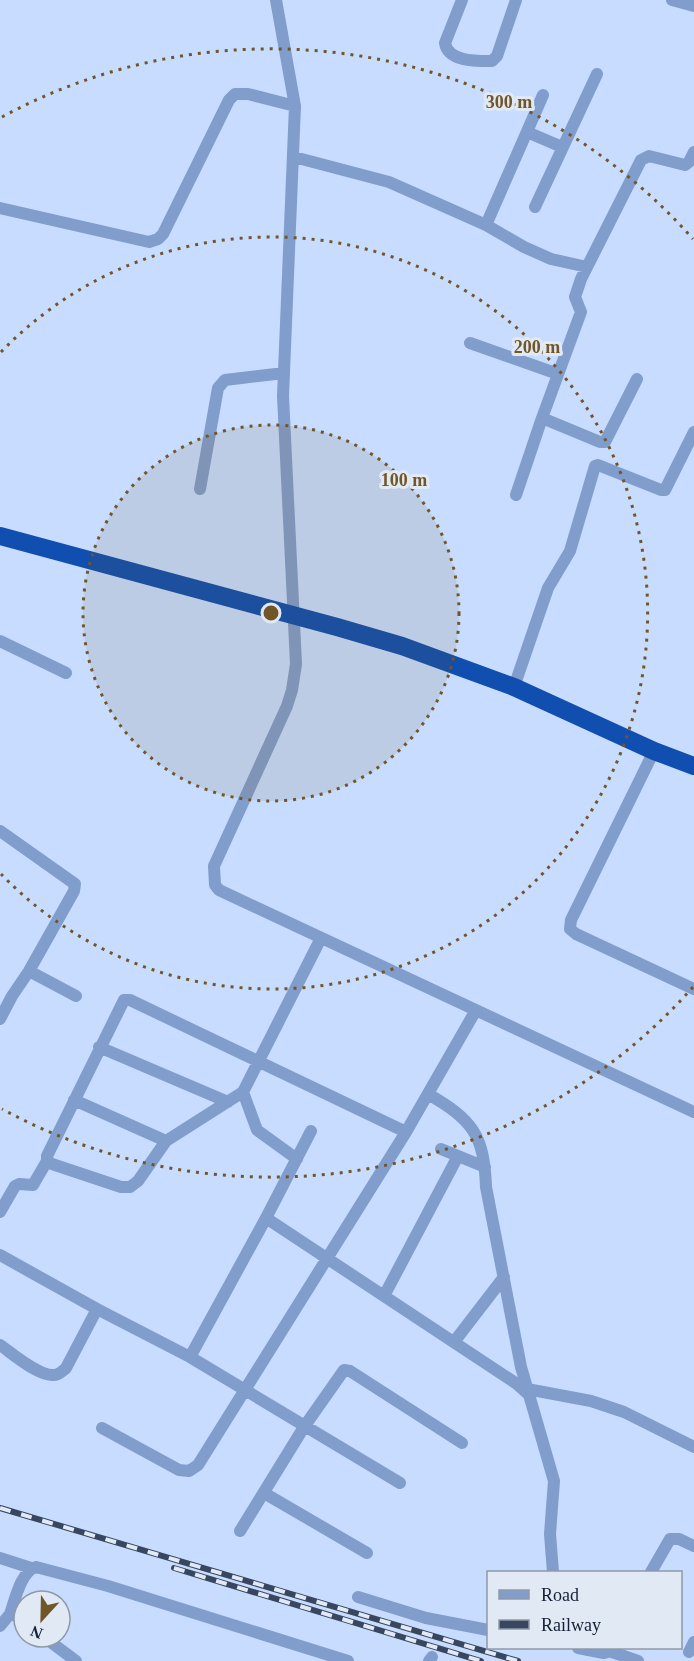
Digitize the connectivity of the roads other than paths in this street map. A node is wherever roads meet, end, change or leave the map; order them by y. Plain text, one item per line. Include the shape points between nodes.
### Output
1 (276, 0) edge
2 (462, 0) edge
3 (516, 0) edge
4 (672, 0) edge
5 (694, 6) edge
6 (597, 74) dead end
7 (543, 95) dead end
8 (295, 106) junction
9 (527, 132) junction
10 (694, 139) edge
11 (562, 147) junction
12 (694, 151) edge
13 (294, 158) junction
14 (534, 207) dead end
15 (0, 208) edge
16 (486, 225) junction
17 (587, 267) junction
18 (470, 343) dead end
19 (284, 373) junction
20 (558, 374) junction
21 (636, 380) dead end
22 (542, 418) junction
23 (694, 432) edge
24 (200, 489) dead end
25 (516, 495) dead end
26 (0, 536) edge
27 (293, 615) junction
28 (0, 641) edge
29 (66, 673) dead end
30 (514, 687) junction
31 (654, 751) junction
32 (694, 766) edge
33 (0, 831) edge
34 (321, 938) junction
35 (29, 971) junction
36 (694, 989) edge
37 (76, 996) dead end
38 (476, 1010) junction
39 (0, 1019) edge
40 (99, 1047) junction
41 (258, 1062) junction
42 (243, 1092) junction
43 (428, 1094) junction
44 (74, 1100) junction
45 (228, 1102) junction
46 (694, 1112) edge
47 (311, 1131) dead end
48 (406, 1132) junction
49 (166, 1141) junction
50 (441, 1149) dead end
51 (458, 1156) junction
52 (297, 1159) junction
53 (47, 1161) junction
54 (485, 1167) junction
55 (0, 1212) edge
56 (266, 1218) junction
57 (0, 1255) edge
58 (326, 1259) junction
59 (504, 1277) junction
60 (384, 1296) junction
61 (97, 1309) junction
62 (454, 1342) junction
63 (0, 1345) edge
64 (190, 1357) junction
65 (244, 1389) junction
66 (527, 1391) junction
67 (304, 1427) junction
68 (102, 1428) dead end
69 (462, 1443) dead end
70 (694, 1447) edge
71 (400, 1483) dead end
72 (264, 1493) junction
73 (240, 1531) dead end
74 (694, 1546) edge
75 (367, 1553) dead end
76 (0, 1558) edge
77 (31, 1568) junction
78 (553, 1571) edge
79 (652, 1571) edge
80 (357, 1597) dead end
81 (10, 1614) joint
82 (0, 1626) edge
83 (487, 1630) edge
84 (60, 1649) edge
85 (585, 1649) edge
86 (610, 1649) edge
87 (76, 1661) edge
88 (348, 1661) edge
89 (638, 1661) edge

1 - 8 street
2 - 3 street via 446,49 453,57 492,61
4 - 5 street
6 - 11 street
7 - 9 street
8 - 13 street
8 - 15 street via 235,94 158,239 149,242
9 - 11 street
9 - 16 street
10 - 12 street
11 - 14 street
12 - 17 street via 685,165 643,157
13 - 16 street via 389,182
13 - 19 street
16 - 17 street via 551,260
17 - 20 street via 575,297 581,312
18 - 20 street
19 - 24 street via 221,383
19 - 27 street
20 - 22 street
21 - 22 street via 605,442
22 - 25 street
23 - 30 street via 665,490 595,466 570,551 548,588
26 - 27 highway
27 - 30 highway via 402,646
27 - 34 street via 296,664 292,690 214,866 213,879 219,890
28 - 29 street
30 - 31 highway
31 - 32 highway
31 - 36 street via 570,929
33 - 35 street via 75,884
34 - 38 street
34 - 41 street
35 - 37 street
35 - 39 street
38 - 43 street
38 - 46 street
40 - 41 street via 120,1005 130,1000
40 - 44 street
40 - 45 street
41 - 42 street
41 - 48 street
42 - 45 street
42 - 52 street via 256,1130
43 - 48 street
43 - 54 street via 454,1109 470,1127 480,1141
44 - 49 street
44 - 53 street
45 - 49 street
47 - 52 street
48 - 58 street
49 - 53 street via 130,1187
50 - 51 street
51 - 54 street
51 - 60 street
52 - 56 street
53 - 55 street via 33,1185 15,1186
54 - 59 street
56 - 58 street
56 - 64 street
57 - 61 street
58 - 60 street
58 - 65 street
59 - 62 street
59 - 66 street
60 - 62 street
61 - 63 street via 66,1368 58,1374 50,1376 34,1369
61 - 64 street
62 - 66 street
64 - 65 street
65 - 67 street
65 - 68 street via 198,1465 189,1472
66 - 70 street via 591,1401 624,1412
66 - 78 street via 554,1481 550,1534
67 - 69 street via 342,1372 350,1371
67 - 71 street
67 - 72 street
72 - 73 street
72 - 75 street
74 - 79 street via 670,1539
76 - 77 street
77 - 81 street
77 - 88 street via 108,1586
80 - 83 street via 426,1618
81 - 82 street
84 - 87 street
85 - 86 street via 604,1653
86 - 89 street

